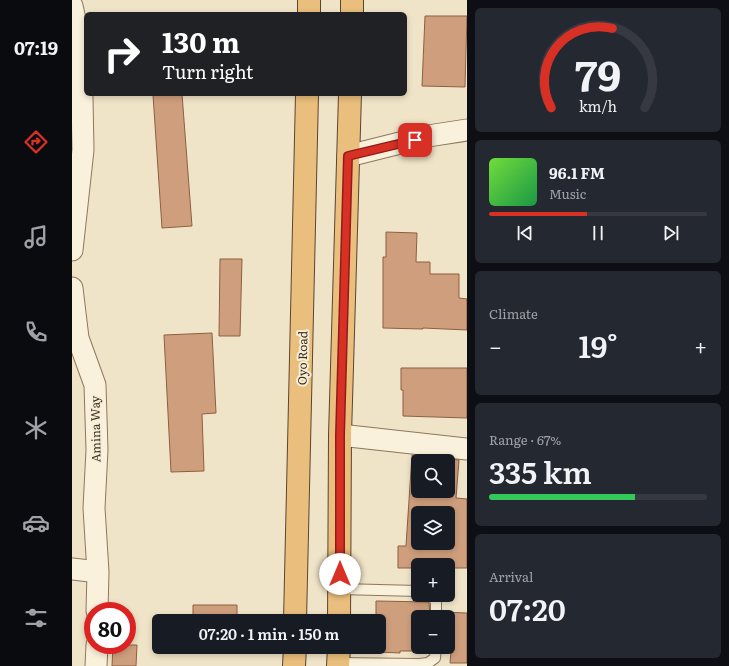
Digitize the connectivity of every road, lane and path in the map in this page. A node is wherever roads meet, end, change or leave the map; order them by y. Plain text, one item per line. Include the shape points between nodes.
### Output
1 (309, 0) edge
2 (352, 0) edge
3 (72, 6) edge
4 (309, 12) edge
5 (352, 12) edge
6 (307, 96) edge
7 (350, 96) edge
8 (77, 109) edge
9 (467, 130) edge
10 (348, 156) junction
11 (72, 250) edge
12 (72, 288) edge
13 (340, 435) junction
14 (467, 449) edge
15 (72, 569) edge
16 (98, 572) junction
17 (340, 589) junction
18 (411, 591) edge
19 (97, 602) edge
20 (295, 614) edge
21 (339, 614) edge
22 (97, 654) edge
23 (295, 654) edge
24 (435, 654) edge
25 (339, 659) edge
26 (96, 666) edge
27 (294, 666) edge

1 - 4 highway
2 - 5 highway
3 - 8 street via 81,46
6 - 20 highway, Oyo Road
7 - 10 highway
8 - 11 street via 84,150
9 - 10 street via 428,136
10 - 13 highway
12 - 16 street, Amina Way via 78,338 95,385 97,450 94,508
13 - 14 street
13 - 17 highway
15 - 16 street
16 - 19 street, Amina Way
17 - 18 lane
17 - 21 highway
22 - 26 street
23 - 27 highway
24 - 25 lane via 435,658 428,663 419,664

